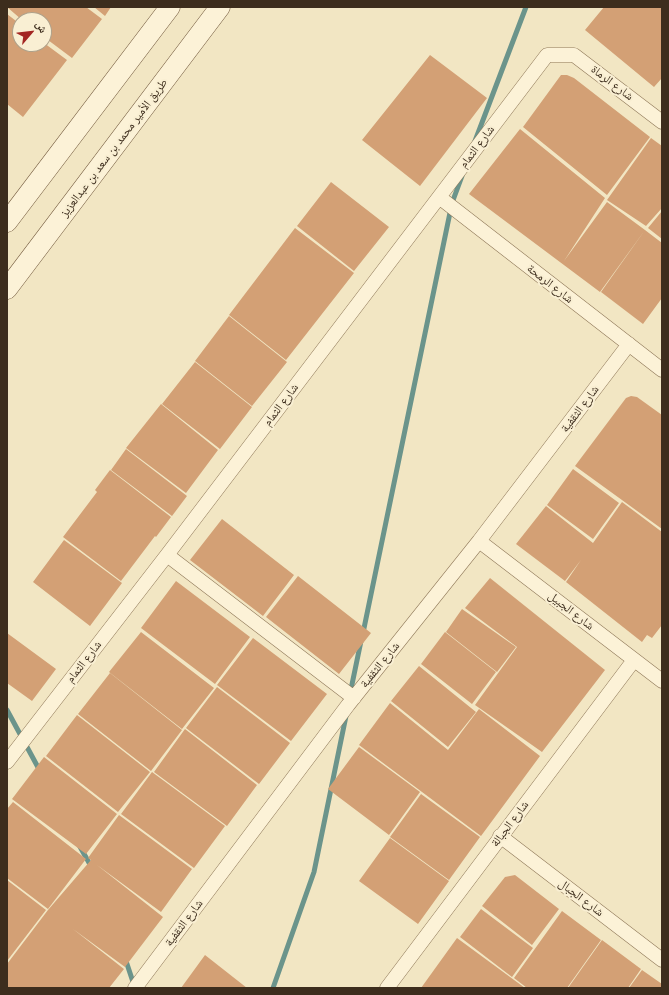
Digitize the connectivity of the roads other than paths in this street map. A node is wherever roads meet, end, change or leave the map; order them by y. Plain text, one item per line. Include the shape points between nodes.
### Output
1 (170, 7) edge
2 (220, 7) edge
3 (559, 55) joint
4 (661, 120) edge
5 (439, 197) junction
6 (7, 222) edge
7 (7, 289) edge
8 (629, 344) junction
9 (662, 370) edge
10 (479, 541) junction
11 (167, 555) junction
12 (634, 660) junction
13 (662, 681) edge
14 (354, 698) junction
15 (7, 762) edge
16 (500, 836) junction
17 (662, 960) edge
18 (135, 988) edge
19 (387, 988) edge

1 - 6 main road
2 - 7 main road, طريق الأمير محمد بن سعد بن عبدالعزيز
3 - 4 street, شارع الرماة via 574,55
3 - 5 street, شارع الثمام via 547,55
5 - 8 street, شارع الرمحة
5 - 11 street, شارع الثمام
8 - 9 street, شارع الرمحة
8 - 10 street, شارع الثقفية
10 - 12 street, شارع الجبيل
10 - 14 street, شارع الثقفية
11 - 14 street
11 - 15 street, شارع الثمام
12 - 13 street, شارع الجبيل
12 - 16 street, شارع الجبالة
14 - 18 street, شارع الثقفية
16 - 17 street, شارع الجبال
16 - 19 street, شارع الجبالة

